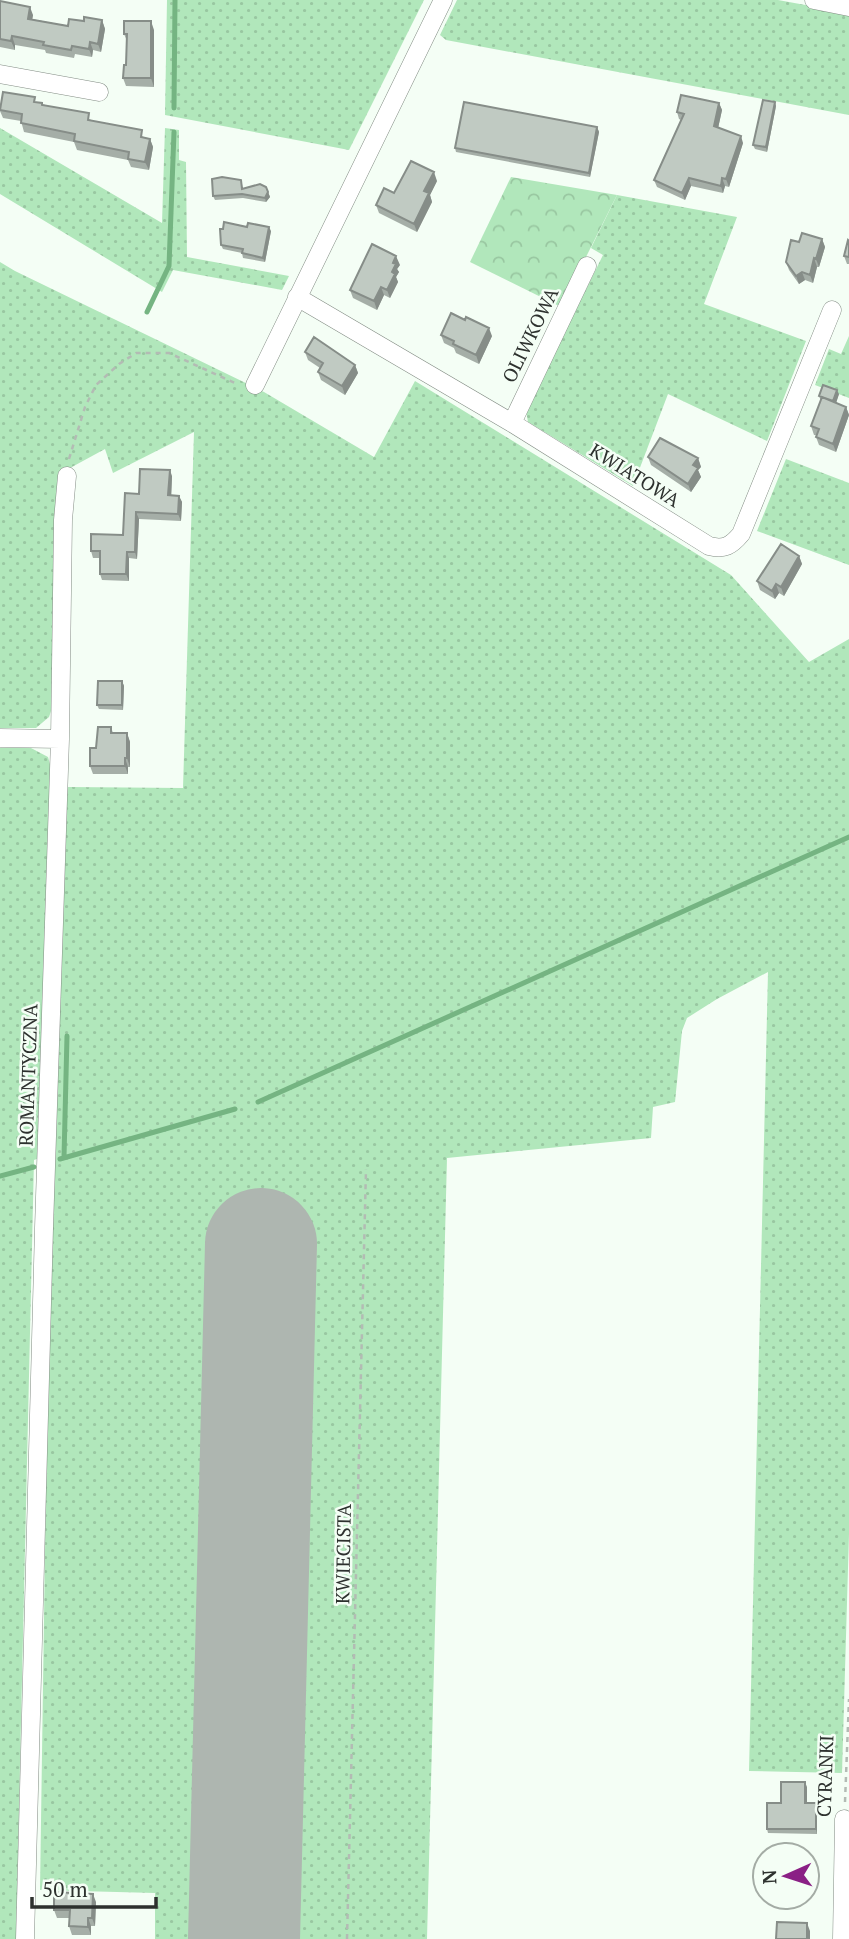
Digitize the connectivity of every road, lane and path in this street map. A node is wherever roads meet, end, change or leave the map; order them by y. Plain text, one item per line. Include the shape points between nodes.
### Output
1 (443, 0) edge
2 (814, 0) edge
3 (849, 7) edge
4 (0, 74) edge
5 (99, 92) dead end
6 (587, 266) dead end
7 (297, 297) junction
8 (832, 310) dead end
9 (248, 382) joint
10 (512, 423) junction
11 (67, 476) joint
12 (0, 738) edge
13 (60, 739) junction
14 (366, 1169) dead end
15 (849, 1699) edge
16 (844, 1819) joint
17 (25, 1939) edge
18 (346, 1939) edge
19 (842, 1939) edge

1 - 7 street
2 - 3 street
4 - 5 street
6 - 10 street, OLIWKOWA
7 - 9 street
7 - 10 street, KWIATOWA
8 - 10 street, KWIATOWA via 741,534 724,548 709,546
9 - 11 path via 234,384 169,353 136,353 96,385 85,407
11 - 13 street, ROMANTYCZNA
12 - 13 street
13 - 17 street, ROMANTYCZNA
14 - 18 path, KWIECISTA
15 - 16 path, CYRANKI
16 - 19 street, CYRANKI

